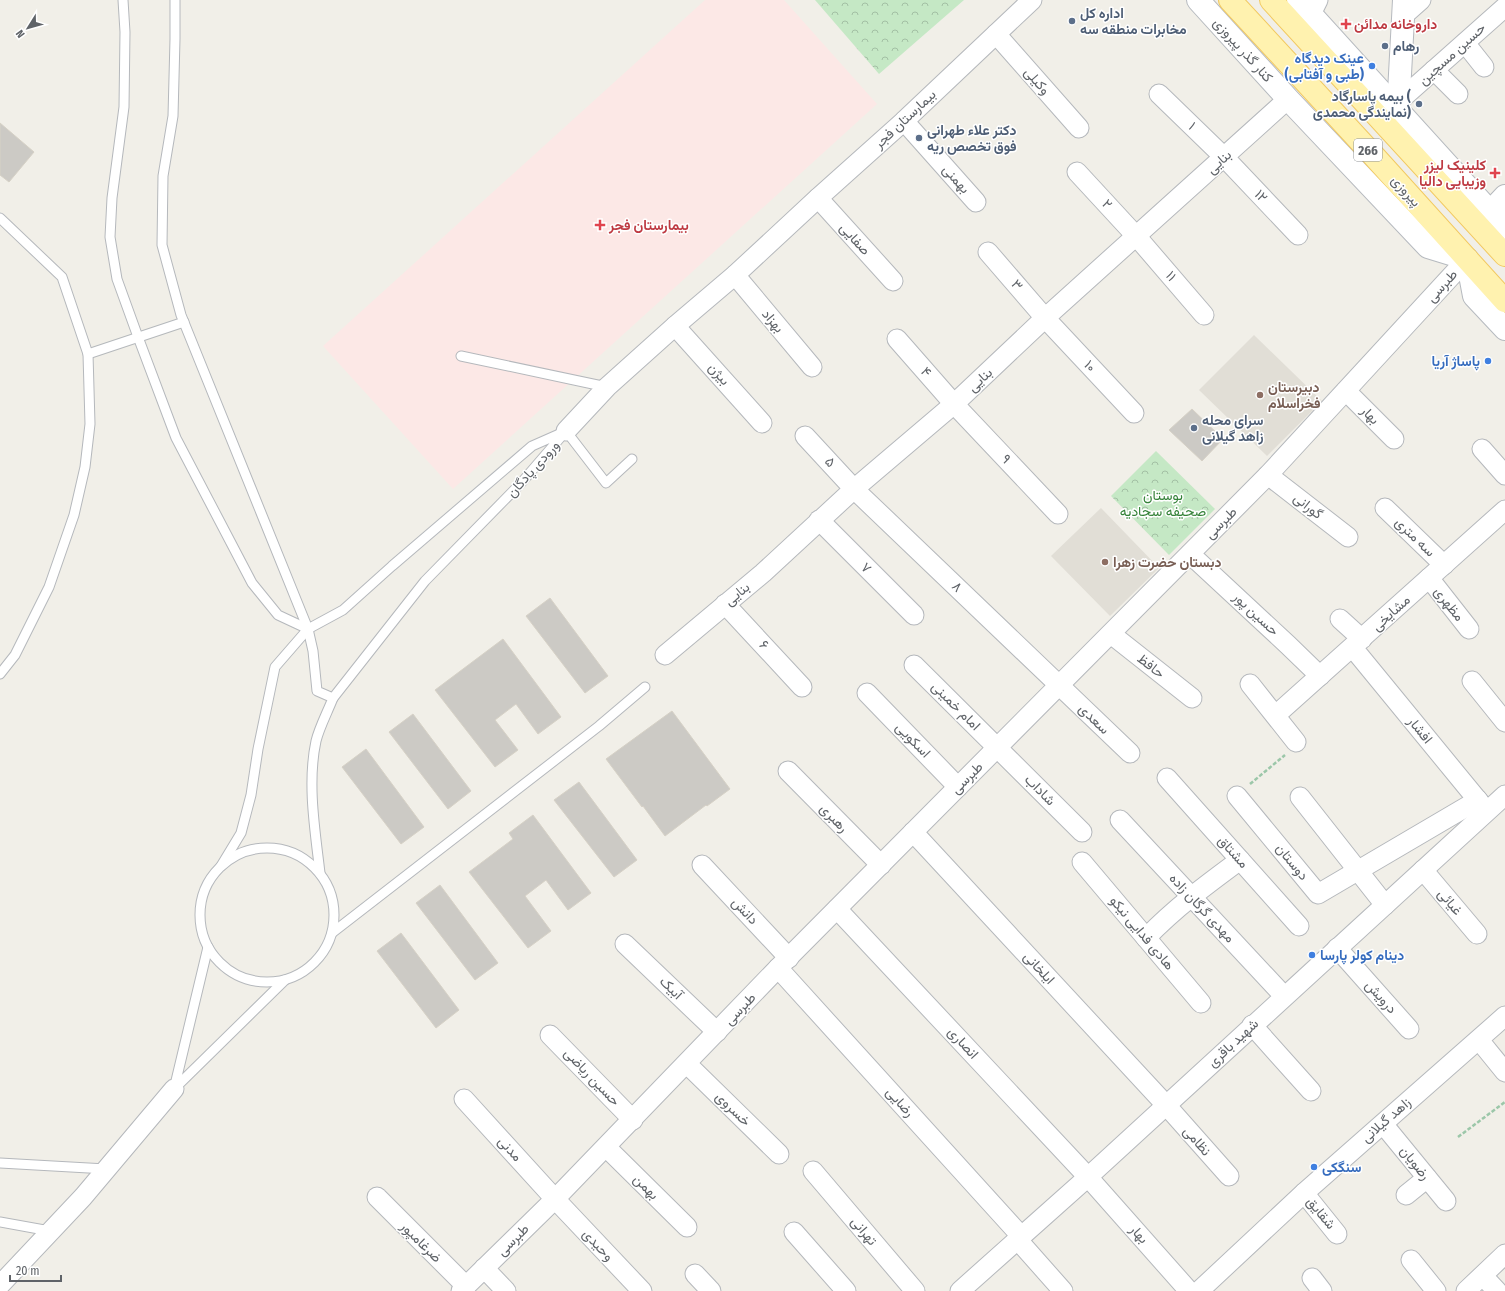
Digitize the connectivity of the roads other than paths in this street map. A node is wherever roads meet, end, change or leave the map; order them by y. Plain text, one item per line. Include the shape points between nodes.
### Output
1 (123, 0) edge
2 (175, 0) edge
3 (1032, 0) edge
4 (1198, 0) edge
5 (1230, 0) edge
6 (1271, 0) edge
7 (1421, 0) edge
8 (1309, 5) edge
9 (1505, 7) edge
10 (1404, 8) edge
11 (996, 34) junction
12 (1465, 43) junction
13 (1484, 67) dead end
14 (1434, 70) junction
15 (1305, 82) junction
16 (1159, 94) dead end
17 (1458, 94) dead end
18 (1288, 99) junction
19 (1398, 106) junction
20 (904, 121) junction
21 (1079, 128) dead end
22 (1225, 158) junction
23 (1077, 172) dead end
24 (1505, 196) edge
25 (818, 198) junction
26 (976, 202) dead end
27 (1490, 212) junction
28 (0, 218) edge
29 (1505, 228) edge
30 (1298, 235) dead end
31 (1137, 236) junction
32 (988, 252) dead end
33 (1505, 255) edge
34 (1467, 259) junction
35 (734, 275) junction
36 (893, 281) dead end
37 (1505, 301) edge
38 (1204, 315) dead end
39 (1046, 318) junction
40 (184, 322) junction
41 (675, 326) junction
42 (1505, 329) edge
43 (138, 337) junction
44 (897, 340) dead end
45 (88, 354) junction
46 (461, 356) dead end
47 (812, 367) dead end
48 (607, 387) junction
49 (1346, 391) junction
50 (954, 404) junction
51 (1134, 413) dead end
52 (762, 423) dead end
53 (566, 431) junction
54 (805, 436) dead end
55 (1394, 439) dead end
56 (1482, 449) dead end
57 (632, 459) dead end
58 (1268, 475) junction
59 (1505, 475) edge
60 (854, 489) junction
61 (1385, 508) dead end
62 (1505, 510) edge
63 (1058, 514) dead end
64 (819, 520) junction
65 (1348, 537) dead end
66 (1190, 554) junction
67 (1444, 565) junction
68 (1429, 578) junction
69 (725, 604) junction
70 (914, 615) dead end
71 (1340, 619) dead end
72 (308, 629) junction
73 (1469, 629) dead end
74 (1111, 634) junction
75 (1358, 643) junction
76 (665, 655) dead end
77 (914, 665) dead end
78 (0, 674) edge
79 (1320, 676) junction
80 (1472, 681) dead end
81 (1250, 684) dead end
82 (1059, 685) junction
83 (645, 687) dead end
84 (802, 687) dead end
85 (867, 693) dead end
86 (333, 698) junction
87 (1192, 698) dead end
88 (1276, 715) junction
89 (1505, 722) edge
90 (1296, 742) road end
91 (998, 747) junction
92 (1130, 753) dead end
93 (788, 771) dead end
94 (1167, 778) dead end
95 (958, 787) junction
96 (1505, 795) edge
97 (1237, 796) road end
98 (1300, 797) dead end
99 (1482, 806) junction
100 (1120, 820) dead end
101 (913, 832) junction
102 (1082, 832) dead end
103 (1240, 860) junction
104 (1082, 862) dead end
105 (702, 865) dead end
106 (881, 865) junction
107 (221, 866) junction
108 (1357, 870) junction
109 (1423, 870) junction
110 (320, 873) junction
111 (1190, 896) junction
112 (1385, 905) junction
113 (837, 909) junction
114 (1299, 926) dead end
115 (332, 933) junction
116 (1477, 934) dead end
117 (1146, 938) junction
118 (625, 944) dead end
119 (208, 948) junction
120 (1337, 948) junction
121 (783, 963) junction
122 (285, 980) junction
123 (1284, 996) junction
124 (1201, 1003) dead end
125 (1505, 1016) edge
126 (1252, 1025) junction
127 (1409, 1029) dead end
128 (717, 1032) junction
129 (550, 1035) dead end
130 (1479, 1040) junction
131 (687, 1064) junction
132 (1505, 1072) edge
133 (174, 1089) junction
134 (1311, 1091) dead end
135 (464, 1099) dead end
136 (1166, 1105) junction
137 (633, 1120) junction
138 (1383, 1124) junction
139 (606, 1147) junction
140 (778, 1154) dead end
141 (0, 1163) edge
142 (106, 1169) junction
143 (813, 1171) dead end
144 (1229, 1176) dead end
145 (1088, 1177) junction
146 (1427, 1178) junction
147 (1304, 1193) junction
148 (1406, 1195) dead end
149 (377, 1197) dead end
150 (555, 1199) junction
151 (1446, 1201) dead end
152 (0, 1222) edge
153 (687, 1227) dead end
154 (50, 1232) junction
155 (794, 1232) dead end
156 (1337, 1234) dead end
157 (1019, 1237) junction
158 (1505, 1254) edge
159 (1411, 1260) dead end
160 (484, 1268) junction
161 (695, 1274) dead end
162 (1483, 1276) junction
163 (0, 1286) edge
164 (971, 1287) edge
165 (463, 1289) edge
166 (506, 1291) edge
167 (642, 1291) edge
168 (711, 1291) edge
169 (846, 1291) edge
170 (915, 1291) edge
171 (1063, 1291) edge
172 (1189, 1291) edge
173 (1199, 1291) edge
174 (1436, 1291) edge
175 (1466, 1291) edge
176 (1497, 1291) edge

1 - 43 lane via 124,107 112,198 110,237 117,279
2 - 40 lane via 173,116 163,176 162,245
3 - 11 street, بیمارستان فجر
4 - 18 main road, کنار گذر پیروزی
5 - 15 main road, پیروزی / 266
6 - 33 main road, 266
7 - 10 street
8 - 19 main road
9 - 12 street, حسین مسچین
10 - 19 main road
11 - 20 street, بیمارستان فجر
11 - 21 street, وکیلی
12 - 13 street
12 - 14 street, حسین مسچین
14 - 17 street
14 - 19 street, حسین مسچین
15 - 18 main road
15 - 34 main road, پیروزی / 266
16 - 22 street, ۱
18 - 22 street, بنایی
18 - 34 main road via 1428,247
19 - 27 main road
20 - 25 street, بیمارستان فجر
20 - 26 street, بهمنی
22 - 30 street, ۱۲
22 - 31 street, بنایی
23 - 31 street, ۲
24 - 27 main road
25 - 35 street, بیمارستان فجر
25 - 36 street, صفایی
27 - 29 main road
28 - 45 lane via 62,277
31 - 38 street, ۱۱
31 - 39 street, بنایی
32 - 39 street, ۳
34 - 37 main road, پیروزی / 266
34 - 42 main road via 1474,296
34 - 49 street, طبرسی
35 - 41 street, بیمارستان فجر
35 - 47 street, بهزاد
39 - 50 street, بنایی
39 - 51 street, ۱۰
40 - 43 lane
40 - 72 lane
41 - 48 street, بیمارستان فجر
41 - 52 street, بیژن
43 - 45 lane
43 - 72 lane via 176,438 252,582 278,615
44 - 50 street, ۴
45 - 78 lane via 90,424 85,467 74,514 49,587 15,655
46 - 48 lane
48 - 53 street, بیمارستان فجر
49 - 55 street, بهار
49 - 58 street, طبرسی
50 - 60 street, بنایی
50 - 63 street, ۹
53 - 57 lane via 606,483
53 - 72 lane, ورودی پادگان via 532,446 343,610
53 - 86 lane, ورودی پادگان via 522,482 425,581
54 - 60 street, ۵
56 - 59 street
58 - 65 street, گورانی
58 - 66 street, طبرسی
60 - 64 street, بنایی
60 - 82 street, ۸
61 - 67 street, سه متری
62 - 67 street, مشایخی
64 - 69 street, بنایی
64 - 70 street, ۷
66 - 74 street, طبرسی
66 - 79 street, حسین پور
67 - 68 street, مشایخی
68 - 73 street, مظهری
68 - 75 street, مشایخی
69 - 76 street, بنایی
69 - 84 street, ۶
71 - 75 street, افشار
72 - 86 lane via 317,691
72 - 107 lane via 275,667 251,795 240,833
74 - 82 street, طبرسی
74 - 87 street, حافظ
75 - 79 street, مشایخی
75 - 99 street, افشار
77 - 91 street, امام خمینی
79 - 88 street, مشایخی
80 - 89 street
81 - 88 street
82 - 91 street, طبرسی
82 - 92 street, سعدی
83 - 115 lane via 599,726
85 - 95 street, اسکویی
86 - 110 lane, ورودی پادگان via 316,740 313,773 313,807
88 - 90 street
91 - 95 street, طبرسی
91 - 102 street, شاداب
93 - 106 street, رهبری
94 - 103 street, مشتاق
95 - 101 street, طبرسی
96 - 99 street, شهید باقری
97 - 108 street, دوستان via 1318,894
98 - 108 street
99 - 108 street, دوستان
99 - 109 street, شهید باقری
100 - 111 street, مهدی گرگان زاده
101 - 106 street, طبرسی
101 - 136 street, ایلخانی
103 - 111 street
103 - 114 street, مشتاق
104 - 117 street, هادی فدایی نیکو
105 - 121 street, دانش
106 - 113 street, طبرسی
107 - 110 lane via 240,854 261,848 283,850 296,855
107 - 119 lane via 208,883 201,904 201,926
108 - 112 street
109 - 112 street, شهید باقری
109 - 116 street, غیائی
110 - 115 lane via 330,891 335,912
111 - 117 street
111 - 123 street, مهدی گرگان زاده
112 - 120 street, شهید باقری
113 - 121 street, طبرسی
113 - 145 street, انصاری
115 - 122 lane via 322,954 306,971
117 - 124 street, هادی فدایی نیکو
118 - 128 street, آبیک
119 - 122 lane via 222,965 241,977 263,983
119 - 133 lane
120 - 123 street, شهید باقری
120 - 127 street, درویش
121 - 128 street, طبرسی
121 - 157 street, رضایی
122 - 133 lane
123 - 126 street, شهید باقری
125 - 130 street, زاهد گیلانی
126 - 134 street
126 - 136 street, شهید باقری
128 - 131 street, طبرسی
129 - 137 street, حسین ریاضی
130 - 132 street
130 - 138 street, زاهد گیلانی
131 - 137 street, طبرسی
131 - 140 street, خسروی
133 - 142 street
135 - 150 street, مدنی
136 - 144 street, نظامی
136 - 145 street, شهید باقری
137 - 139 street, طبرسی
138 - 146 street, رضویان
138 - 147 street, زاهد گیلانی
139 - 150 street, طبرسی
139 - 153 street, بهمن
141 - 142 lane
142 - 154 street
143 - 170 street, تهرانی
145 - 157 street, شهید باقری
145 - 172 street, بهار
146 - 148 street
146 - 151 street, رضویان
147 - 156 street, شقایق
147 - 173 street, زاهد گیلانی
149 - 165 street, ضرغامپور
150 - 160 street, طبرسی
150 - 167 street, وحیدی
152 - 154 lane
154 - 163 street
155 - 169 street
157 - 164 street, شهید باقری
157 - 171 street, رضایی
158 - 162 street
159 - 174 street
160 - 165 street, طبرسی
160 - 166 street
161 - 168 street
162 - 175 street
162 - 176 street

